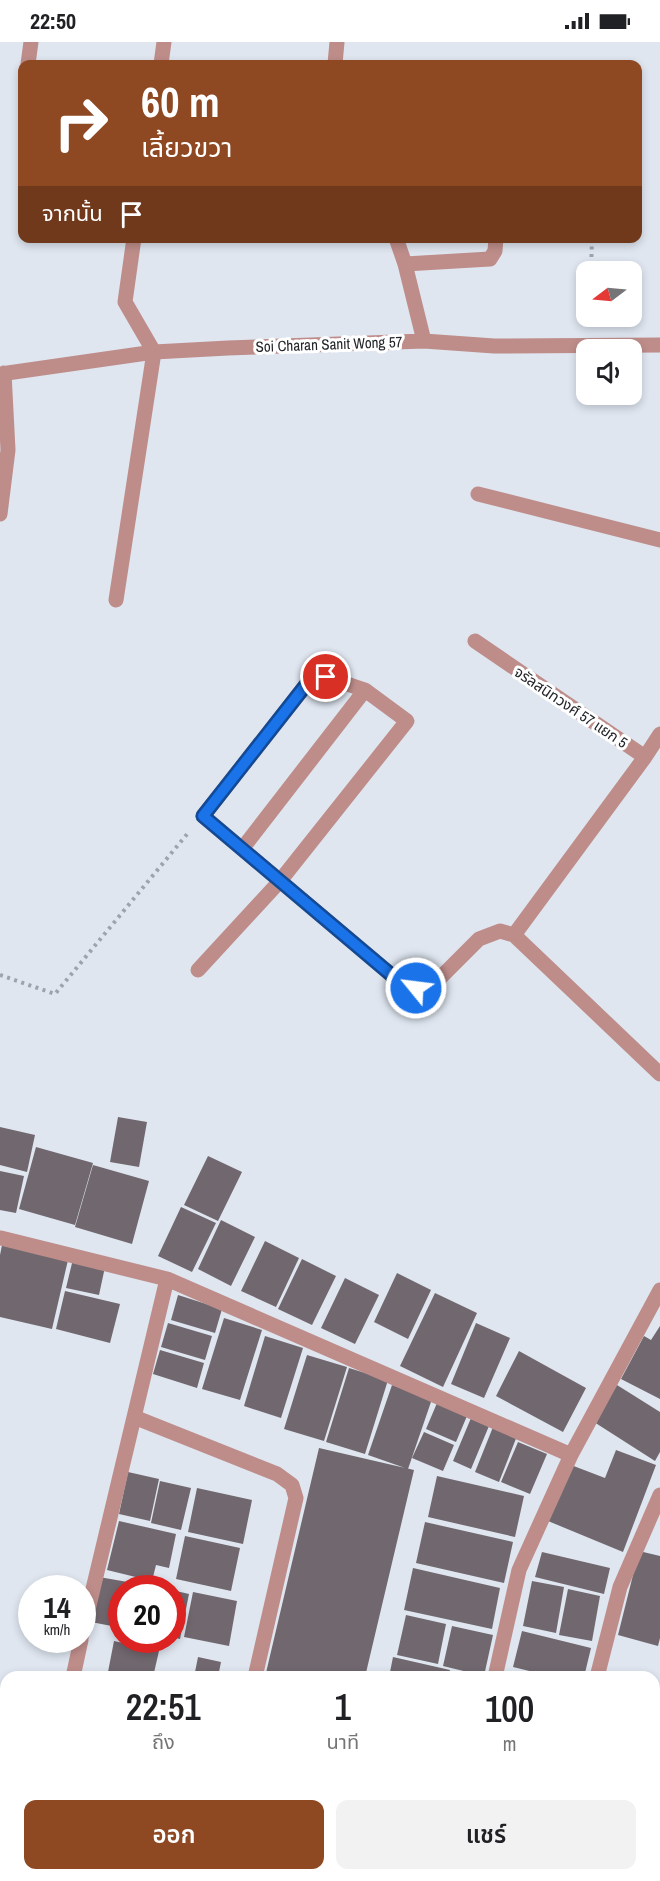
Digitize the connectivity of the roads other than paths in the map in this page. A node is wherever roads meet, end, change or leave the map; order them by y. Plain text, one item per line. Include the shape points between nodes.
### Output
1 (31, 42) edge
2 (164, 42) edge
3 (337, 42) edge
4 (29, 60) edge
5 (162, 60) edge
6 (335, 60) edge
7 (133, 243) edge
8 (398, 243) edge
9 (496, 243) edge
10 (405, 264) junction
11 (424, 341) junction
12 (660, 345) edge
13 (154, 352) junction
14 (2, 373) edge
15 (478, 494) dead end
16 (0, 514) edge
17 (660, 540) edge
18 (116, 600) dead end
19 (475, 641) dead end
20 (364, 690) junction
21 (660, 734) edge
22 (645, 757) junction
23 (242, 849) junction
24 (280, 881) junction
25 (514, 935) junction
26 (198, 970) dead end
27 (660, 1074) edge
28 (1, 1238) edge
29 (167, 1279) junction
30 (660, 1290) edge
31 (134, 1418) junction
32 (571, 1455) junction
33 (660, 1495) edge
34 (96, 1577) edge
35 (78, 1653) edge
36 (74, 1671) edge
37 (256, 1671) edge
38 (496, 1671) edge
39 (599, 1671) edge

1 - 4 street
2 - 5 street
3 - 6 street
7 - 13 street via 125,302
8 - 10 street
9 - 10 street via 490,259
10 - 11 street
11 - 12 street, Soi Charan Sanit Wong 57 via 494,346
11 - 13 street, Soi Charan Sanit Wong 57
13 - 14 street, Soi Charan Sanit Wong 57
13 - 18 street
14 - 16 street via 8,450
15 - 17 street
19 - 22 street, จรัลสนิทวงศ์ 57 แยก 5
20 - 23 street
20 - 23 street via 326,677 309,681 203,816
20 - 24 street via 406,721
21 - 22 street
22 - 25 street
23 - 24 street
24 - 25 street via 395,978 416,988 438,980 479,939 500,931
24 - 26 street
25 - 27 street
28 - 29 street
29 - 31 street
29 - 32 street
30 - 32 street
31 - 34 street
31 - 37 street via 277,1474 292,1485 296,1498
32 - 38 street via 519,1570
33 - 39 street via 620,1587
35 - 36 street

